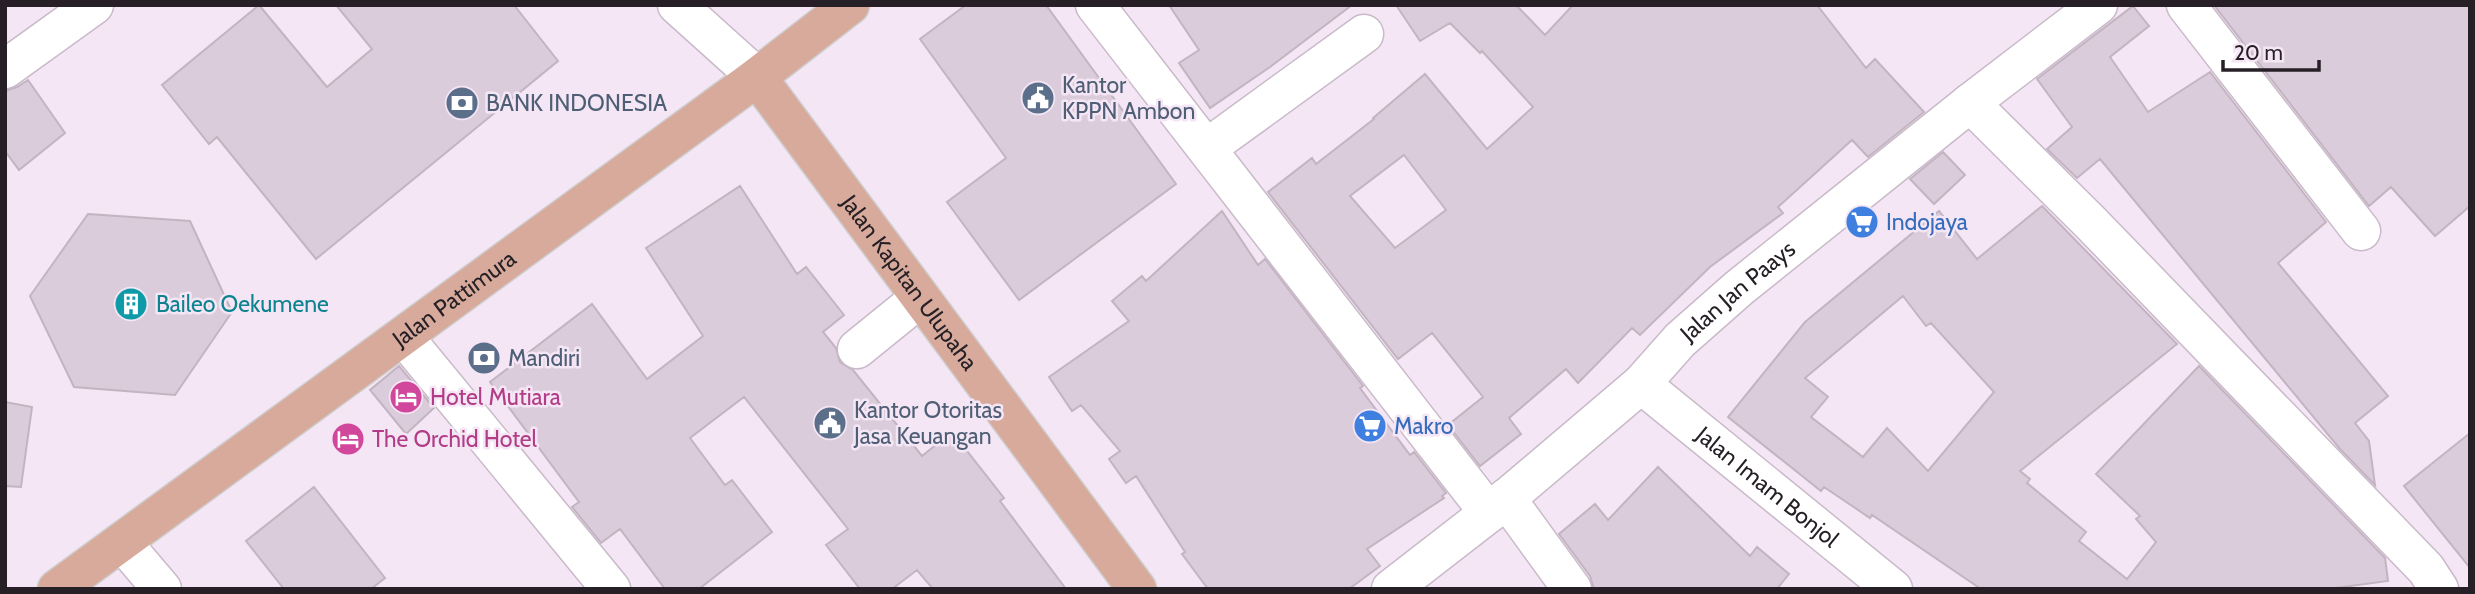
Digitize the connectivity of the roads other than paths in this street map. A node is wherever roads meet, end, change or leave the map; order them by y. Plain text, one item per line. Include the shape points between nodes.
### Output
1 (94, 5) edge
2 (677, 5) edge
3 (850, 5) edge
4 (1095, 5) edge
5 (2098, 5) edge
6 (2186, 5) edge
7 (1364, 34) dead end
8 (5, 69) edge
9 (757, 78) junction
10 (1970, 103) junction
11 (1206, 148) junction
12 (2361, 231) dead end
13 (920, 298) junction
14 (404, 337) junction
15 (857, 349) dead end
16 (1641, 384) junction
17 (1497, 506) junction
18 (122, 542) junction
19 (57, 589) edge
20 (162, 589) edge
21 (611, 589) edge
22 (1137, 589) edge
23 (1391, 589) edge
24 (1572, 589) edge
25 (1893, 589) edge
26 (2439, 589) edge

1 - 8 street
2 - 9 street
3 - 9 main road, Jalan Pattimura
4 - 11 street
5 - 10 street, Jalan Jan Paays
6 - 12 street
7 - 11 street
9 - 13 main road, Jalan Kapitan Ulupaha
9 - 14 main road, Jalan Pattimura
10 - 16 street, Jalan Jan Paays via 1703,318
10 - 26 street via 2426,569
11 - 17 street
13 - 15 street
13 - 22 main road, Jalan Kapitan Ulupaha
14 - 18 main road, Jalan Pattimura
14 - 21 street
16 - 17 street, Jalan Jan Paays
16 - 25 street, Jalan Imam Bonjol
17 - 23 street, Jalan Jan Paays
17 - 24 street
18 - 19 main road, Jalan Pattimura
18 - 20 street

